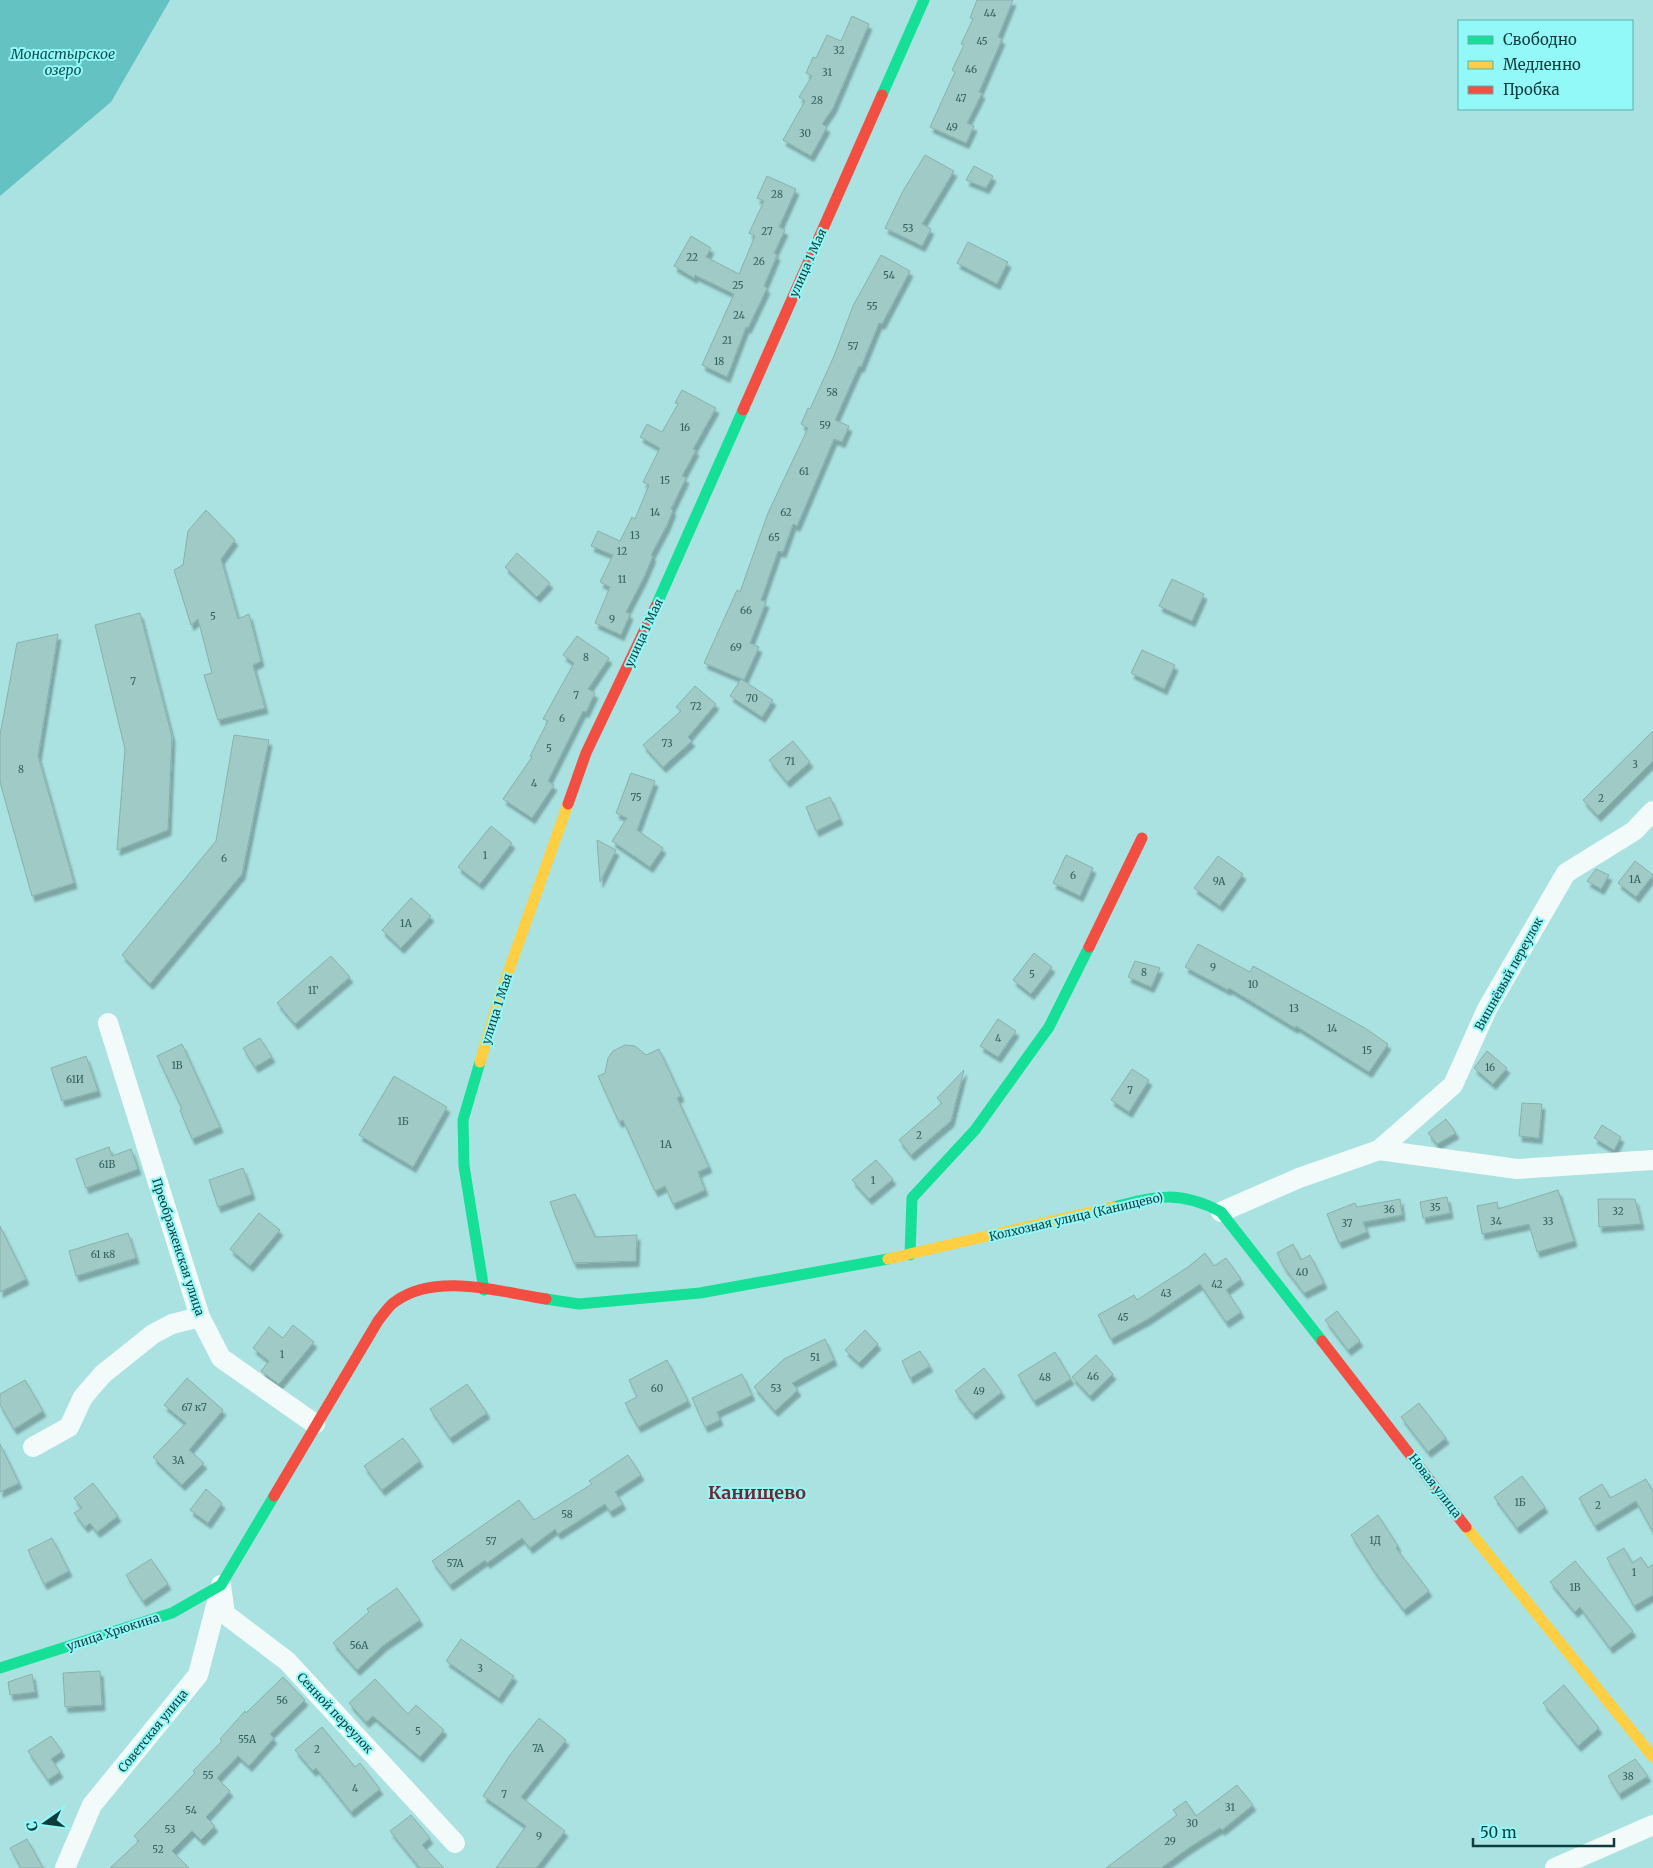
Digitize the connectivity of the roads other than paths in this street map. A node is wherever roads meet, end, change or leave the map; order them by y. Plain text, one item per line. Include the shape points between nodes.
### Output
1 (924, 0) edge
2 (1653, 811) edge
3 (1142, 838) dead end
4 (108, 1023) dead end
5 (1379, 1150) junction
6 (1653, 1160) edge
7 (1221, 1212) junction
8 (910, 1255) junction
9 (484, 1290) junction
10 (200, 1317) junction
11 (315, 1424) junction
12 (33, 1447) dead end
13 (221, 1585) junction
14 (0, 1668) edge
15 (1653, 1757) edge
16 (1653, 1825) edge
17 (456, 1843) dead end
18 (65, 1868) edge
19 (1555, 1868) edge

1 - 9 street, улица 1 Мая via 641,641 586,753 500,995 463,1120 464,1166
2 - 5 street, Вишнёвый переулок via 1634,831 1566,873 1487,1009 1453,1085
3 - 8 street via 1048,1026 976,1130 912,1198
4 - 10 street, Преображенская улица
5 - 6 street via 1517,1169
5 - 7 street via 1299,1178
7 - 8 street, Колхозная улица (Канищево) via 1193,1197 1157,1196
7 - 15 street, Новая улица via 1504,1574
8 - 9 street, Колхозная улица (Канищево) via 700,1293 579,1304
9 - 11 street via 446,1284 419,1290 395,1302 378,1321
10 - 11 street, Преображенская улица via 221,1358
10 - 12 street via 172,1324 153,1334 103,1374 83,1397 69,1427
11 - 13 street
13 - 14 street, улица Хрюкина via 172,1613
13 - 17 street, Сенной переулок via 225,1614 287,1661
13 - 18 street, Советская улица via 198,1675 92,1805
16 - 19 street

